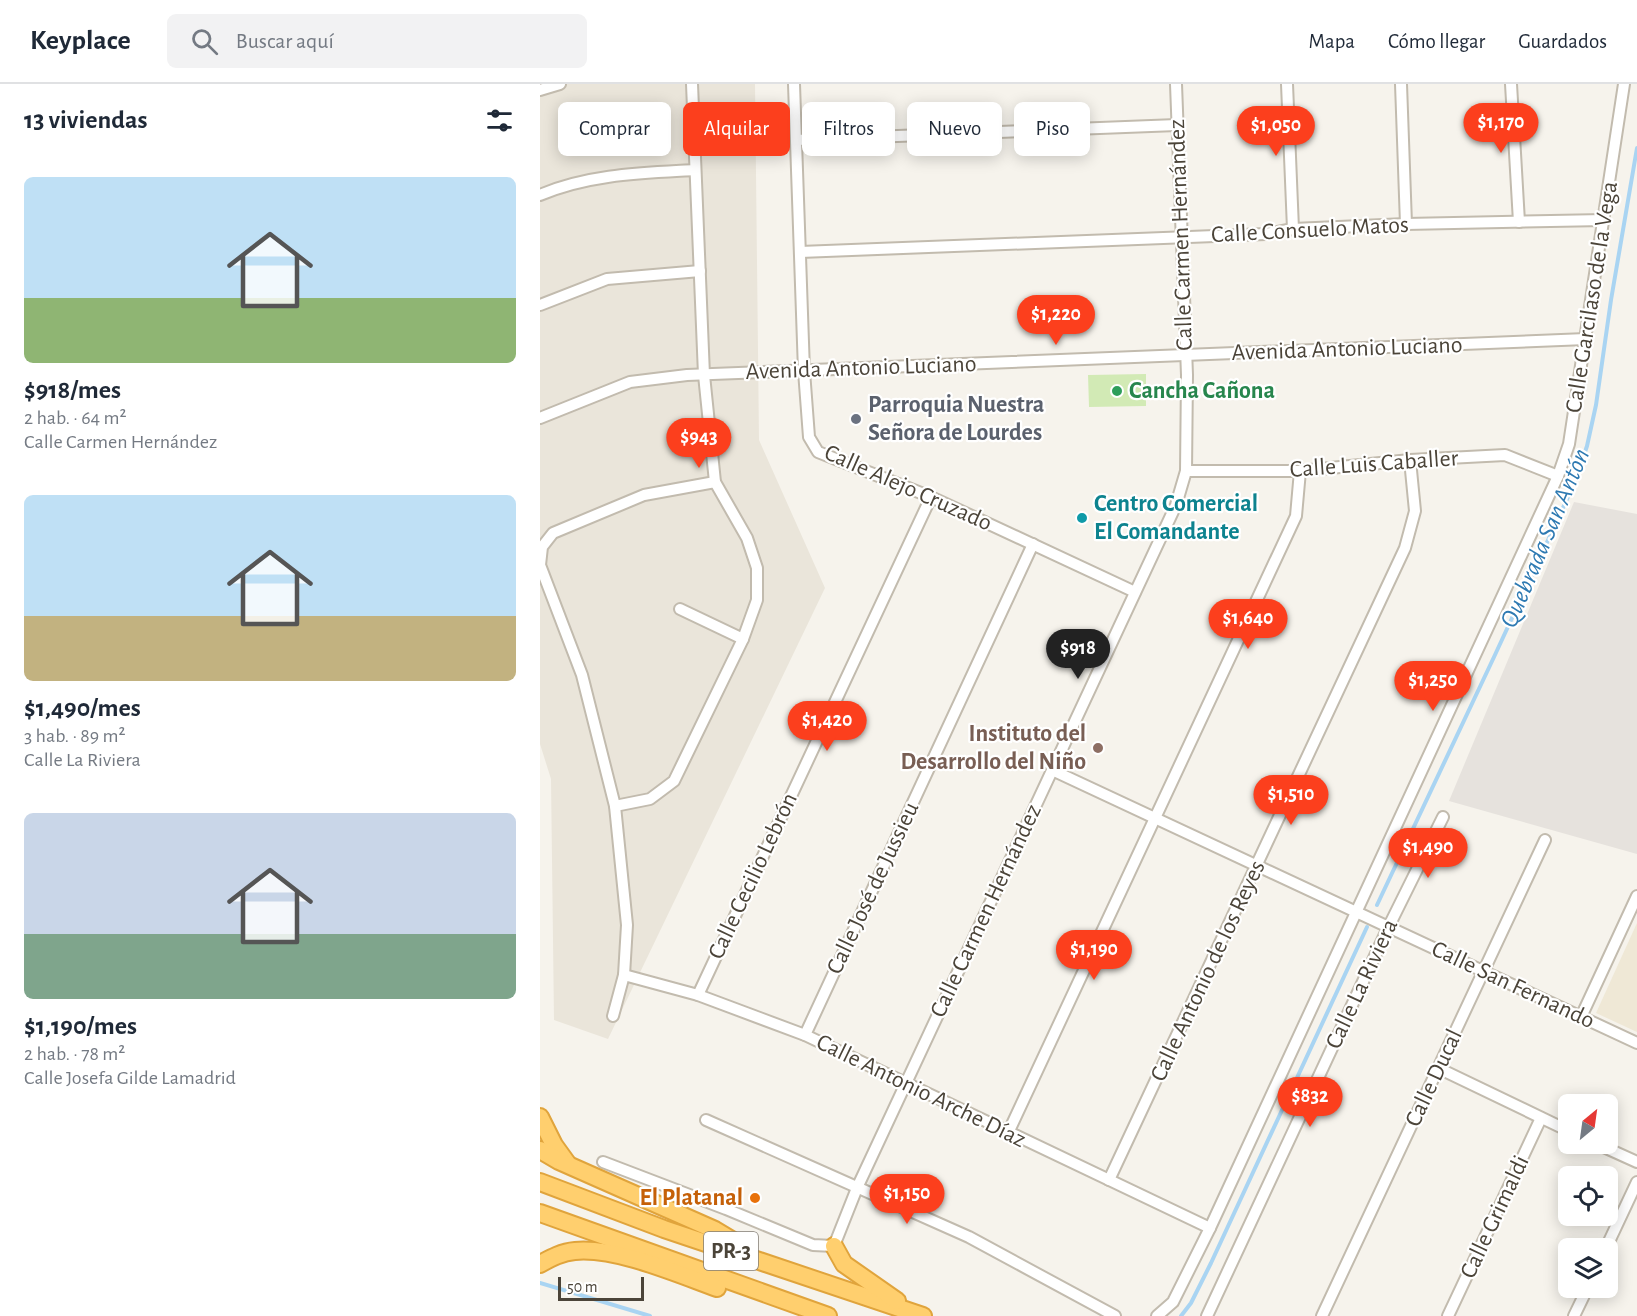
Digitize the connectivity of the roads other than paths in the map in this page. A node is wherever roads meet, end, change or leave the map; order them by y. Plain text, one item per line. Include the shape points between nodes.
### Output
1 (560, 84) edge
2 (692, 84) edge
3 (794, 84) edge
4 (1176, 84) edge
5 (1287, 84) edge
6 (1401, 84) edge
7 (1511, 84) edge
8 (1624, 84) edge
9 (540, 90) edge
10 (1177, 125) junction
11 (796, 140) junction
12 (695, 170) junction
13 (540, 195) edge
14 (1604, 220) junction
15 (1519, 222) junction
16 (1406, 224) junction
17 (1293, 229) junction
18 (1182, 237) junction
19 (800, 252) junction
20 (700, 271) junction
21 (540, 305) edge
22 (1586, 339) junction
23 (1186, 355) junction
24 (804, 371) junction
25 (704, 375) junction
26 (540, 418) edge
27 (1410, 460) junction
28 (1186, 471) junction
29 (1300, 471) junction
30 (1558, 476) junction
31 (715, 482) junction
32 (932, 497) junction
33 (1033, 544) junction
34 (541, 566) edge
35 (1135, 592) junction
36 (680, 609) dead end
37 (743, 639) junction
38 (1052, 770) junction
39 (615, 806) junction
40 (1154, 817) junction
41 (1443, 817) dead end
42 (1545, 840) dead end
43 (1257, 866) junction
44 (1637, 896) edge
45 (1356, 912) junction
46 (1388, 928) junction
47 (1484, 972) junction
48 (624, 975) junction
49 (698, 995) junction
50 (613, 1016) dead end
51 (1581, 1017) junction
52 (804, 1035) junction
53 (1637, 1043) edge
54 (1438, 1068) junction
55 (907, 1083) junction
56 (540, 1117) edge
57 (1541, 1118) junction
58 (706, 1120) dead end
59 (1558, 1126) edge
60 (1008, 1133) junction
61 (540, 1150) edge
62 (1618, 1153) edge
63 (603, 1161) dead end
64 (1637, 1162) edge
65 (567, 1164) junction
66 (1109, 1180) junction
67 (540, 1182) edge
68 (1637, 1182) edge
69 (857, 1188) junction
70 (540, 1213) edge
71 (1210, 1228) junction
72 (1611, 1238) edge
73 (834, 1246) junction
74 (769, 1263) junction
75 (540, 1264) edge
76 (776, 1297) junction
77 (1583, 1298) edge
78 (919, 1315) edge
79 (828, 1316) edge
80 (1115, 1316) edge
81 (1157, 1316) edge
82 (1207, 1316) edge
83 (1322, 1316) edge
84 (1448, 1316) edge
85 (1574, 1316) edge

1 - 9 street
2 - 12 street
3 - 11 street, Calle Alejo Cruzado
4 - 10 street, Calle Carmen Hernández
5 - 17 street
6 - 16 street
7 - 15 street
8 - 14 street, Calle Garcilaso de la Vega
10 - 11 street
10 - 18 street, Calle Carmen Hernández
11 - 19 street, Calle Alejo Cruzado
12 - 13 street via 610,176
12 - 20 street
14 - 15 street, Calle Consuelo Matos
14 - 22 street, Calle Garcilaso de la Vega
15 - 16 street, Calle Consuelo Matos
16 - 17 street, Calle Consuelo Matos
17 - 18 street, Calle Consuelo Matos via 1266,234
18 - 19 street, Calle Consuelo Matos
18 - 23 street, Calle Carmen Hernández
19 - 24 street, Calle Alejo Cruzado
20 - 21 street via 607,279
20 - 25 street
22 - 23 street, Avenida Antonio Luciano
22 - 30 street, Calle Garcilaso de la Vega via 1569,444
23 - 24 street, Avenida Antonio Luciano
23 - 28 street, Calle Carmen Hernández
24 - 25 street, Avenida Antonio Luciano
24 - 32 street, Calle Alejo Cruzado via 809,437 818,452
25 - 26 street, Avenida Antonio Luciano via 630,382
25 - 31 street
27 - 29 street, Calle Luis Caballer
27 - 30 street, Calle Luis Caballer via 1505,455
27 - 43 street, Calle Antonio de los Reyes via 1415,511 1405,548
28 - 29 street, Calle Luis Caballer
28 - 35 street, Calle Carmen Hernández via 1176,505
29 - 40 street via 1296,516
30 - 45 street, Calle Garcilaso de la Vega
31 - 34 street via 644,495 553,533 542,547
31 - 37 street via 747,538 757,568 757,600
32 - 33 street, Calle Alejo Cruzado
32 - 49 street, Calle Cecilio Lebrón
33 - 35 street, Calle Alejo Cruzado
33 - 52 street, Calle José de Jussieu
34 - 39 street via 582,675
35 - 38 street, Calle Carmen Hernández
36 - 37 street
37 - 39 street via 674,781 650,799
38 - 40 street, Calle San Fernando
38 - 55 street, Calle Carmen Hernández
39 - 48 street via 627,925
40 - 43 street, Calle San Fernando
40 - 60 street
41 - 46 street, Calle La Riviera
42 - 47 street, Calle Ducal
43 - 45 street, Calle San Fernando
43 - 66 street, Calle Antonio de los Reyes
44 - 51 street
45 - 46 street, Calle San Fernando
45 - 71 street, Calle Garcilaso de la Vega
46 - 47 street, Calle San Fernando
46 - 82 street, Calle La Riviera
47 - 51 street, Calle San Fernando
47 - 54 street, Calle Ducal
48 - 49 street, Calle Antonio Arche Díaz
48 - 50 street
49 - 52 street, Calle Antonio Arche Díaz
51 - 53 street, Calle San Fernando
52 - 55 street, Calle Antonio Arche Díaz
54 - 57 street
54 - 83 street, Calle Ducal
55 - 60 street, Calle Antonio Arche Díaz
55 - 69 street, Calle Carmen Hernández
56 - 65 highway
57 - 59 street
57 - 84 street, Calle Grimaldi
58 - 69 street
60 - 66 street, Calle Antonio Arche Díaz
61 - 65 highway
62 - 64 street
63 - 73 street via 813,1245
65 - 74 highway via 715,1230
66 - 71 street, Calle Antonio Arche Díaz
67 - 74 highway, PR-3
68 - 72 street
69 - 73 street, Calle Carmen Hernández
69 - 80 street via 969,1237
70 - 76 highway, PR-3
71 - 81 street, Calle Garcilaso de la Vega via 1173,1302
73 - 78 highway via 844,1264
74 - 78 highway, PR-3
75 - 76 highway via 573,1251 604,1253 728,1292
76 - 79 highway, PR-3
77 - 85 street

